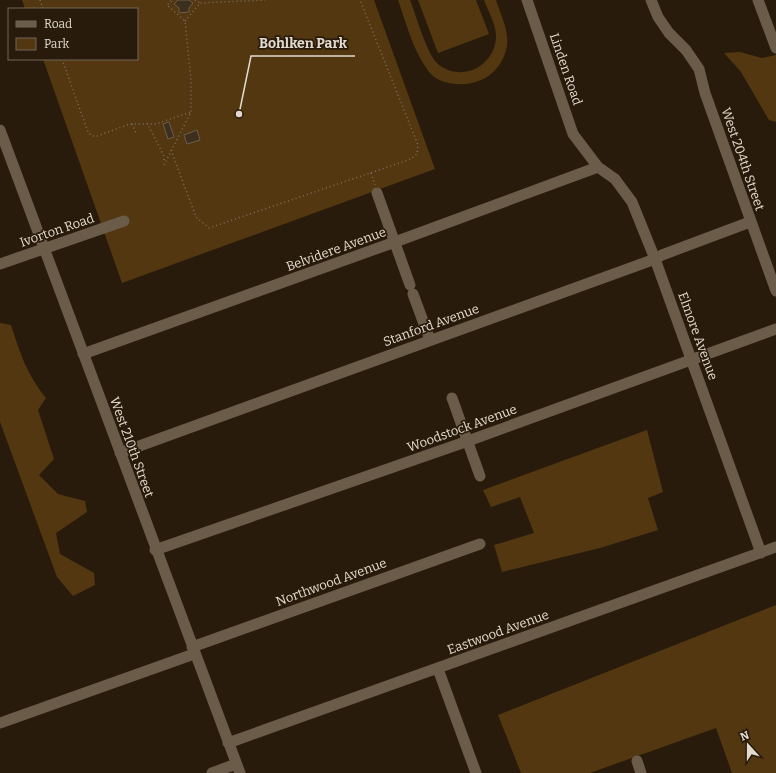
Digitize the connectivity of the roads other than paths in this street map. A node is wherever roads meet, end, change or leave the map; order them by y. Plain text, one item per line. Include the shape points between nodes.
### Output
1 (527, 0) edge
2 (651, 0) edge
3 (758, 0) edge
4 (776, 48) edge
5 (0, 130) edge
6 (582, 146) joint
7 (598, 167) junction
8 (378, 193) road end
9 (124, 222) dead end
10 (750, 222) junction
11 (395, 242) junction
12 (44, 248) junction
13 (655, 259) junction
14 (0, 264) edge
15 (776, 290) edge
16 (776, 328) edge
17 (430, 340) junction
18 (83, 354) junction
19 (691, 360) junction
20 (452, 398) dead end
21 (468, 441) junction
22 (120, 453) junction
23 (480, 476) dead end
24 (480, 544) dead end
25 (776, 547) edge
26 (156, 550) junction
27 (761, 553) junction
28 (193, 650) junction
29 (438, 669) junction
30 (0, 723) edge
31 (228, 743) junction
32 (636, 761) dead end
33 (238, 769) edge
34 (212, 773) edge
35 (476, 773) edge
36 (641, 773) edge

1 - 6 street, Linden Road via 573,134
2 - 10 street, West 204th Street via 669,33 686,50 699,69
3 - 4 street
5 - 12 street, West 210th Street
6 - 7 street, Elmore Avenue
7 - 11 street, Belvidere Avenue
7 - 13 street, Elmore Avenue via 615,179 632,202
8 - 11 street
9 - 12 street, Ivorton Road
10 - 13 street, Stanford Avenue
10 - 15 street, West 204th Street
11 - 17 street
11 - 18 street, Belvidere Avenue
12 - 14 street, Ivorton Road
12 - 18 street, West 210th Street
13 - 17 street, Stanford Avenue
13 - 19 street, Elmore Avenue
16 - 19 street, Woodstock Avenue
17 - 22 street, Stanford Avenue
18 - 22 street, West 210th Street
19 - 21 street, Woodstock Avenue
19 - 27 street, Elmore Avenue
20 - 21 street
21 - 23 street
21 - 26 street, Woodstock Avenue
22 - 26 street, West 210th Street
24 - 28 street, Northwood Avenue
25 - 27 street, Eastwood Avenue
26 - 28 street, West 210th Street
27 - 29 street, Eastwood Avenue
28 - 30 street, Northwood Avenue
28 - 31 street, West 210th Street
29 - 31 street, Eastwood Avenue
29 - 35 street
31 - 33 street, West 210th Street
32 - 36 street
33 - 34 street

